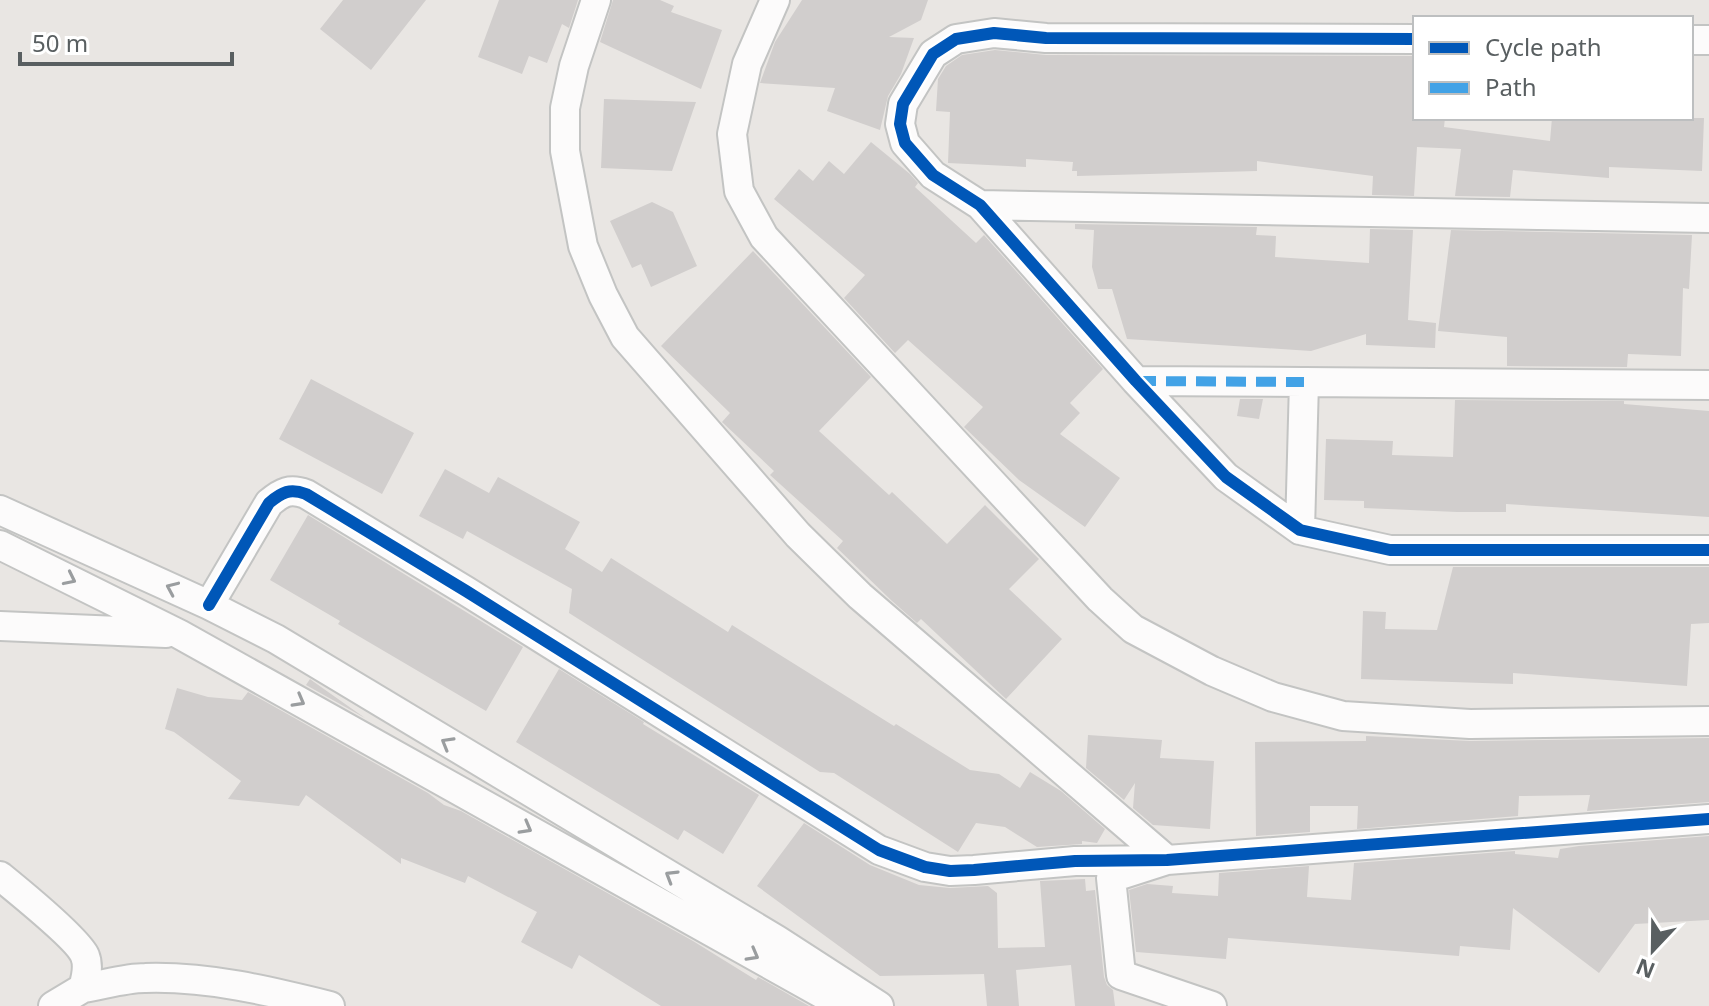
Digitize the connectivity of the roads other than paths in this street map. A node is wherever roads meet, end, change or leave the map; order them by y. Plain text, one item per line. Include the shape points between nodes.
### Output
1 (596, 0) edge
2 (775, 0) edge
3 (1413, 39) edge
4 (980, 205) junction
5 (1709, 218) edge
6 (1136, 381) junction
7 (1304, 382) junction
8 (1709, 385) edge
9 (0, 510) edge
10 (1300, 530) junction
11 (0, 545) edge
12 (1709, 550) edge
13 (209, 605) junction
14 (0, 626) edge
15 (179, 634) junction
16 (1709, 721) edge
17 (1709, 819) edge
18 (1167, 860) junction
19 (0, 876) edge
20 (83, 988) junction
21 (53, 1006) edge
22 (330, 1006) edge
23 (844, 1006) edge
24 (879, 1006) edge
25 (1212, 1006) edge

1 - 18 street via 565,108 565,151 583,246 625,337 798,535 860,596
2 - 16 street via 747,64 732,134 739,191 764,237 1133,629 1169,651 1273,697 1343,716 1470,724
3 - 4 street via 1046,38 994,33 956,39 933,54 918,75 903,104 900,124 905,143 919,162
4 - 5 street
4 - 6 street
6 - 7 street
6 - 10 street via 1226,477
7 - 8 street
7 - 10 street
13 -> 9 street
10 - 12 street via 1390,550
11 -> 15 street
13 - 18 street via 269,503 294,490 904,861 950,871
24 -> 13 street via 542,798 276,639
14 - 15 street
15 -> 23 street
17 - 18 street
18 - 25 street via 1111,878 1121,975
19 - 20 street via 85,955
20 - 21 street
20 - 22 street via 143,977 204,981

